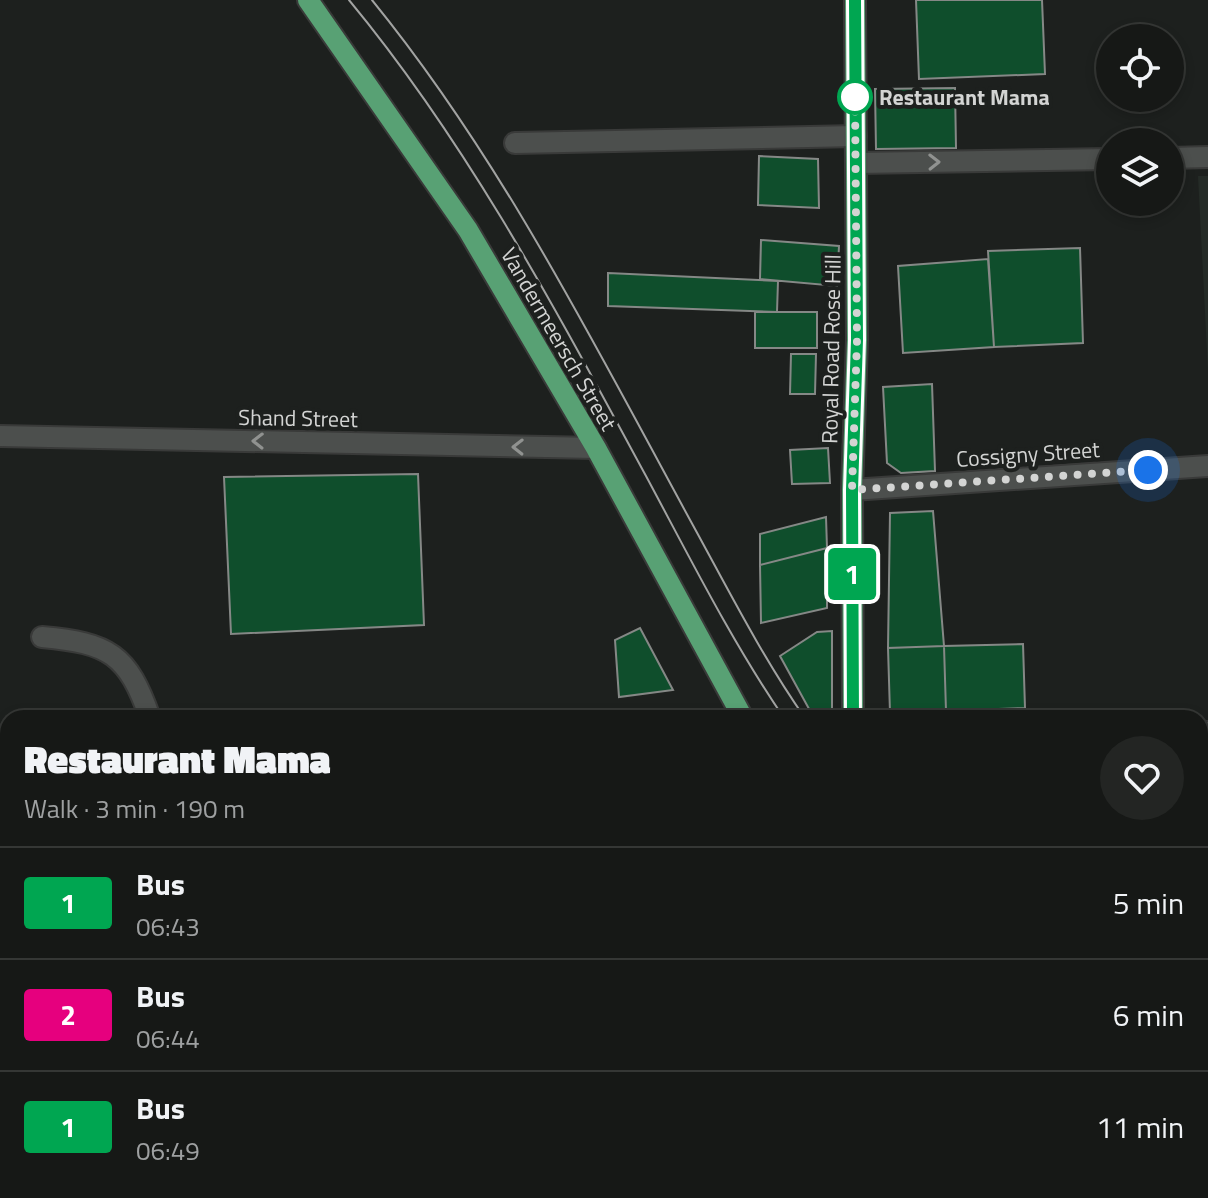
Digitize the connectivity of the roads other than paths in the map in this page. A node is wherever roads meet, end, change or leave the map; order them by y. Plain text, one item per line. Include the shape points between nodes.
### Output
1 (308, 0) edge
2 (855, 0) edge
3 (856, 136) junction
4 (515, 143) dead end
5 (1208, 157) edge
6 (1184, 158) edge
7 (1096, 159) edge
8 (856, 163) junction
9 (0, 436) edge
10 (596, 448) junction
11 (1208, 466) edge
12 (852, 490) junction
13 (42, 637) dead end
14 (853, 709) edge
15 (147, 710) edge
16 (739, 710) edge

1 - 10 main road, Vandermeersch Street via 468,230
2 - 3 main road, Royal Road Rose Hill
3 - 4 street
3 - 8 main road, Royal Road Rose Hill
5 - 6 street
8 -> 7 street
8 - 12 main road, Royal Road Rose Hill
10 -> 9 street, Shand Street
10 - 16 main road, Vandermeersch Street
11 - 12 street, Cossigny Street
12 - 14 main road, Royal Road Rose Hill
13 - 15 street via 81,640 106,652 126,666

